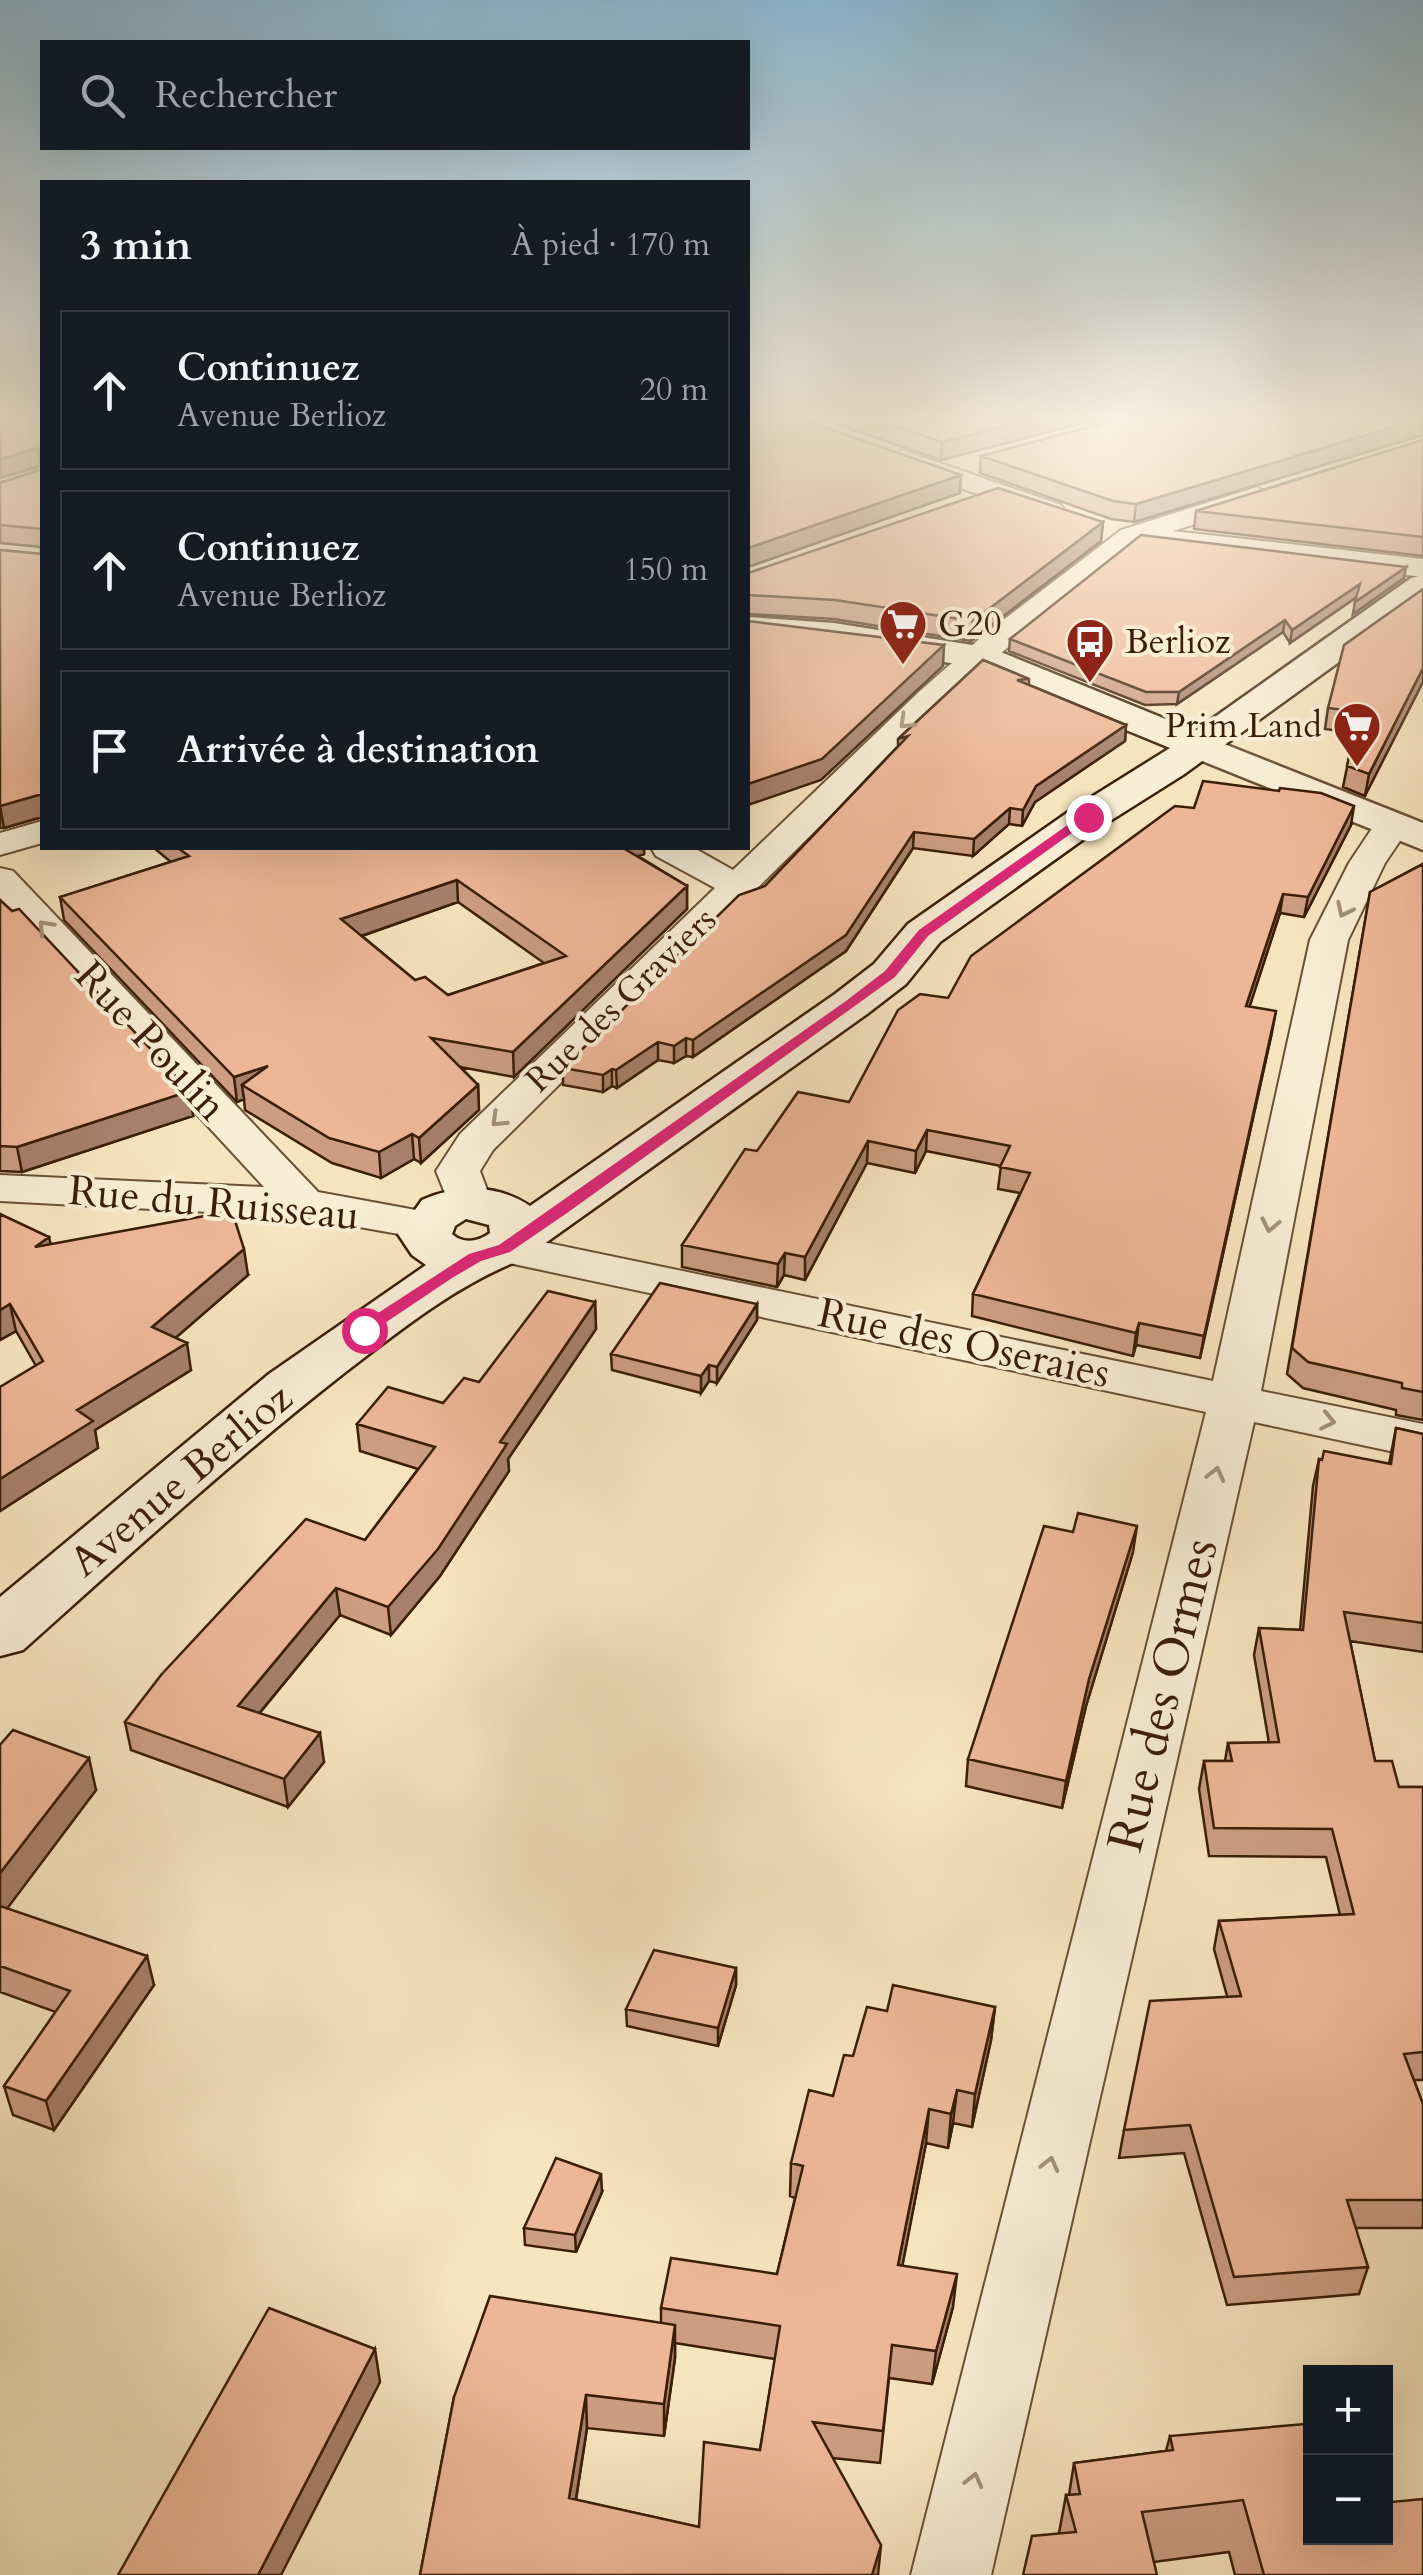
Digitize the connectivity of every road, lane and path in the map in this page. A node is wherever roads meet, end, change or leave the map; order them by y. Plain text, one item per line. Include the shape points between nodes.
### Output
1 (1116, 535) edge
2 (1137, 535) edge
3 (1423, 568) edge
4 (1423, 585) edge
5 (750, 626) edge
6 (978, 656) junction
7 (1199, 746) junction
8 (1408, 832) edge
9 (40, 833) edge
10 (0, 844) edge
11 (672, 850) edge
12 (0, 879) edge
13 (741, 883) junction
14 (0, 1188) edge
15 (303, 1203) junction
16 (475, 1232) junction
17 (1234, 1400) junction
18 (1423, 1441) edge
19 (0, 1634) edge
20 (951, 2575) edge

1 - 6 street, Rue des Graviers
2 - 3 street
4 - 7 main road, Avenue Berlioz
5 - 6 main road
6 - 7 main road
6 -> 13 street, Rue des Graviers
7 - 8 main road
7 - 16 main road, Avenue Berlioz via 938,922 890,974 638,1154
8 -> 17 street, Rue des Ormes via 1366,863 1329,940
9 - 10 street
11 - 13 street
15 -> 12 street, Rue Poulin
13 -> 16 street, Rue des Graviers via 475,1143 458,1171
14 - 15 street, Rue du Ruisseau
15 - 16 street, Rue du Ruisseau
16 - 17 street, Rue des Oseraies
16 - 19 main road, Avenue Berlioz
17 -> 18 street, Rue des Oseraies
20 -> 17 street, Rue des Ormes

